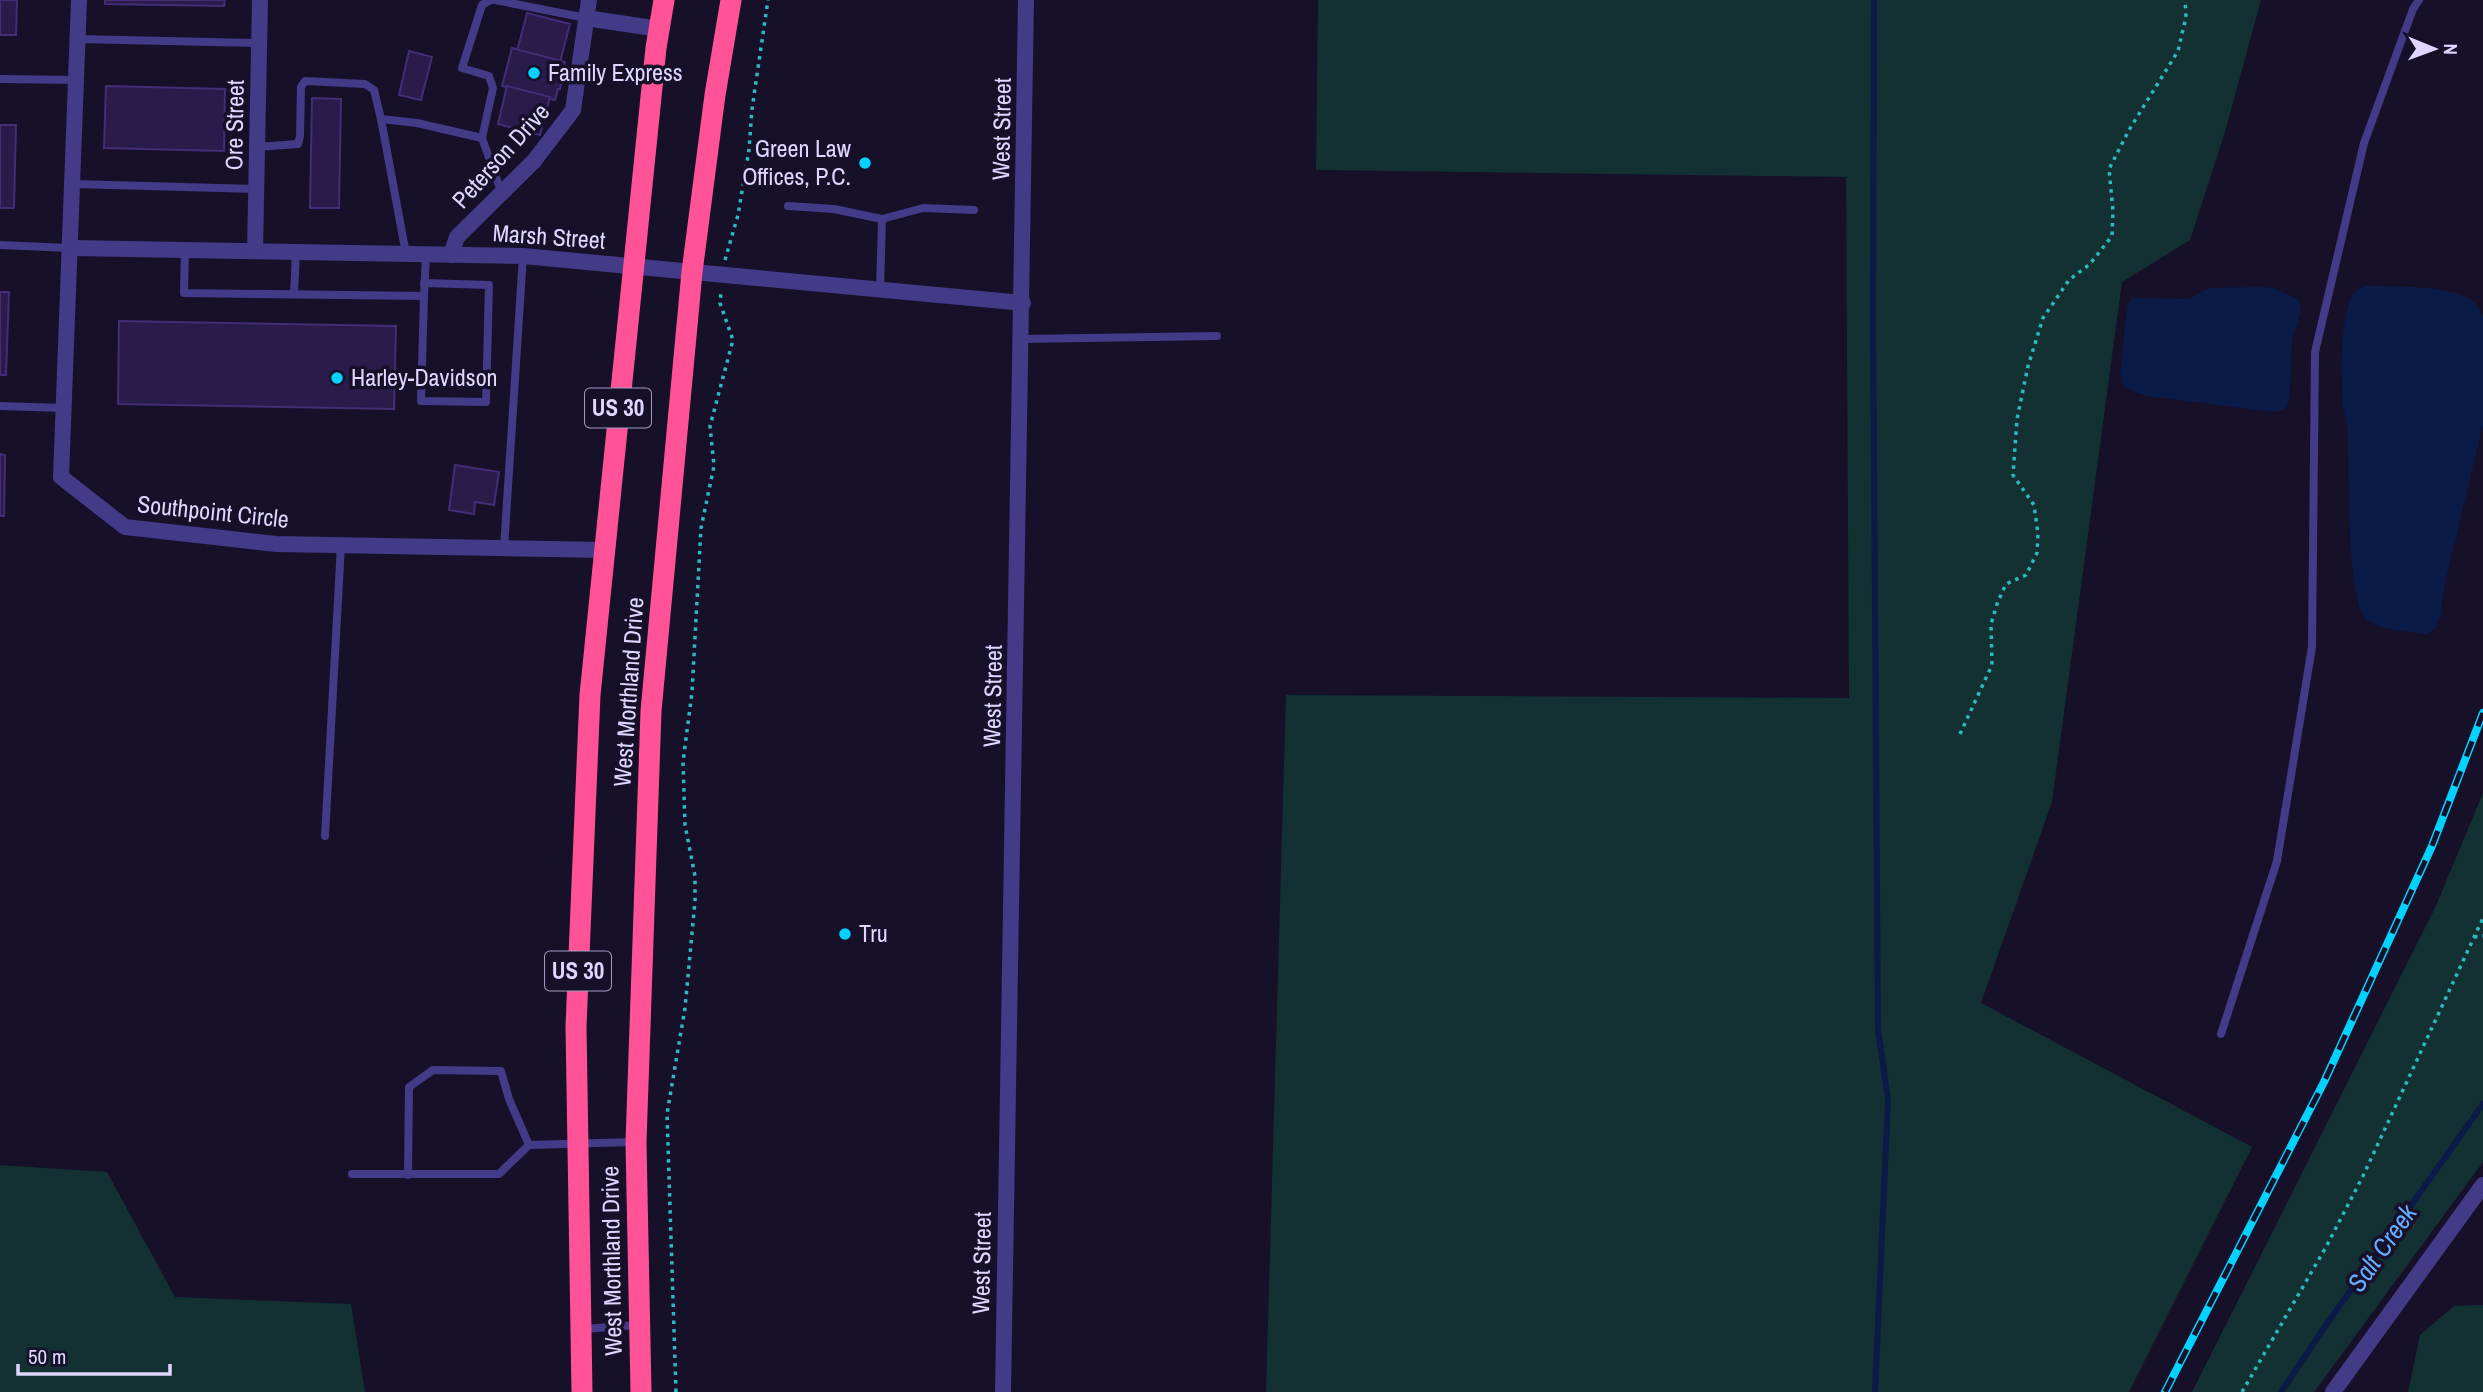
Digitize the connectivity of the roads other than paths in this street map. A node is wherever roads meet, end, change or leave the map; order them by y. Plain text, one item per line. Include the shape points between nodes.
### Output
1 (79, 0) edge
2 (260, 0) edge
3 (493, 0) edge
4 (589, 0) edge
5 (664, 0) edge
6 (731, 0) edge
7 (1026, 0) edge
8 (2419, 0) edge
9 (586, 18) junction
10 (659, 29) junction
11 (77, 39) junction
12 (259, 43) junction
13 (0, 79) edge
14 (76, 80) junction
15 (381, 119) junction
16 (482, 138) junction
17 (257, 147) junction
18 (73, 184) junction
19 (256, 189) junction
20 (502, 194) junction
21 (788, 206) dead end
22 (974, 209) dead end
23 (882, 219) junction
24 (0, 245) edge
25 (71, 248) junction
26 (185, 250) junction
27 (255, 251) junction
28 (296, 252) junction
29 (406, 254) junction
30 (426, 254) junction
31 (451, 255) junction
32 (523, 256) junction
33 (633, 266) junction
34 (692, 272) junction
35 (424, 284) junction
36 (880, 290) junction
37 (294, 294) junction
38 (424, 296) junction
39 (1023, 303) junction
40 (1217, 336) dead end
41 (1022, 339) junction
42 (0, 406) edge
43 (64, 408) junction
44 (341, 545) junction
45 (504, 548) junction
46 (603, 550) junction
47 (325, 836) dead end
48 (2221, 1034) dead end
49 (636, 1142) junction
50 (529, 1144) junction
51 (578, 1145) junction
52 (352, 1174) dead end
53 (408, 1175) junction
54 (2482, 1186) edge
55 (640, 1325) junction
56 (581, 1329) junction
57 (582, 1392) edge
58 (641, 1392) edge
59 (1003, 1392) edge
60 (2333, 1392) edge

1 - 11 street, Southpoint Circle
2 - 12 street, Ore Street
3 - 9 lane
3 - 16 lane via 482,5 462,68 489,76 493,88
4 - 9 street, Peterson Drive
5 - 10 highway, West Morthland Drive / US 30
6 - 34 highway, West Morthland Drive / US 30
7 - 39 street, West Street
8 - 48 lane via 2364,143 2315,352 2312,647 2277,861
9 - 10 street
9 - 20 street, Peterson Drive via 573,110
10 - 33 highway, West Morthland Drive / US 30
11 - 12 lane
11 - 14 street, Southpoint Circle
12 - 17 street, Ore Street
13 - 14 lane
14 - 18 street, Southpoint Circle
15 - 16 lane
15 - 17 lane via 374,90 365,84 305,81 298,144
15 - 29 lane
16 - 20 lane
17 - 19 street, Ore Street
18 - 19 lane
18 - 25 street, Southpoint Circle
19 - 27 street, Ore Street
20 - 31 street, Peterson Drive via 457,237
21 - 23 lane
22 - 23 lane via 923,208
23 - 36 lane
24 - 25 lane
25 - 26 street, Marsh Street
25 - 43 street, Southpoint Circle
26 - 27 street, Marsh Street
26 - 37 lane via 184,293
27 - 28 street, Marsh Street
28 - 29 street, Marsh Street
28 - 37 lane
29 - 30 street, Marsh Street
30 - 31 street, Marsh Street
30 - 35 lane
31 - 32 street, Marsh Street
32 - 33 street, Marsh Street
32 - 45 lane
33 - 34 street, Marsh Street
33 - 46 highway, West Morthland Drive / US 30
34 - 36 street, Marsh Street
34 - 49 highway, West Morthland Drive / US 30 via 651,711
35 - 38 lane
35 - 38 lane via 489,285 486,402 421,401
36 - 39 street, Marsh Street
37 - 38 lane
39 - 41 street, West Street
40 - 41 lane
41 - 59 street, West Street
42 - 43 lane
43 - 44 street, Southpoint Circle via 61,477 125,527 276,544
44 - 45 street, Southpoint Circle
44 - 47 lane
45 - 46 street, Southpoint Circle
46 - 51 highway, West Morthland Drive / US 30 via 583,837 576,1026
49 - 51 lane
49 - 55 highway, West Morthland Drive / US 30
50 - 51 lane
50 - 53 lane via 499,1174
50 - 53 lane via 501,1071 433,1070 409,1087
51 - 56 highway, West Morthland Drive / US 30
52 - 53 lane
54 - 60 street
55 - 56 lane
55 - 58 highway, West Morthland Drive / US 30
56 - 57 highway, West Morthland Drive / US 30

